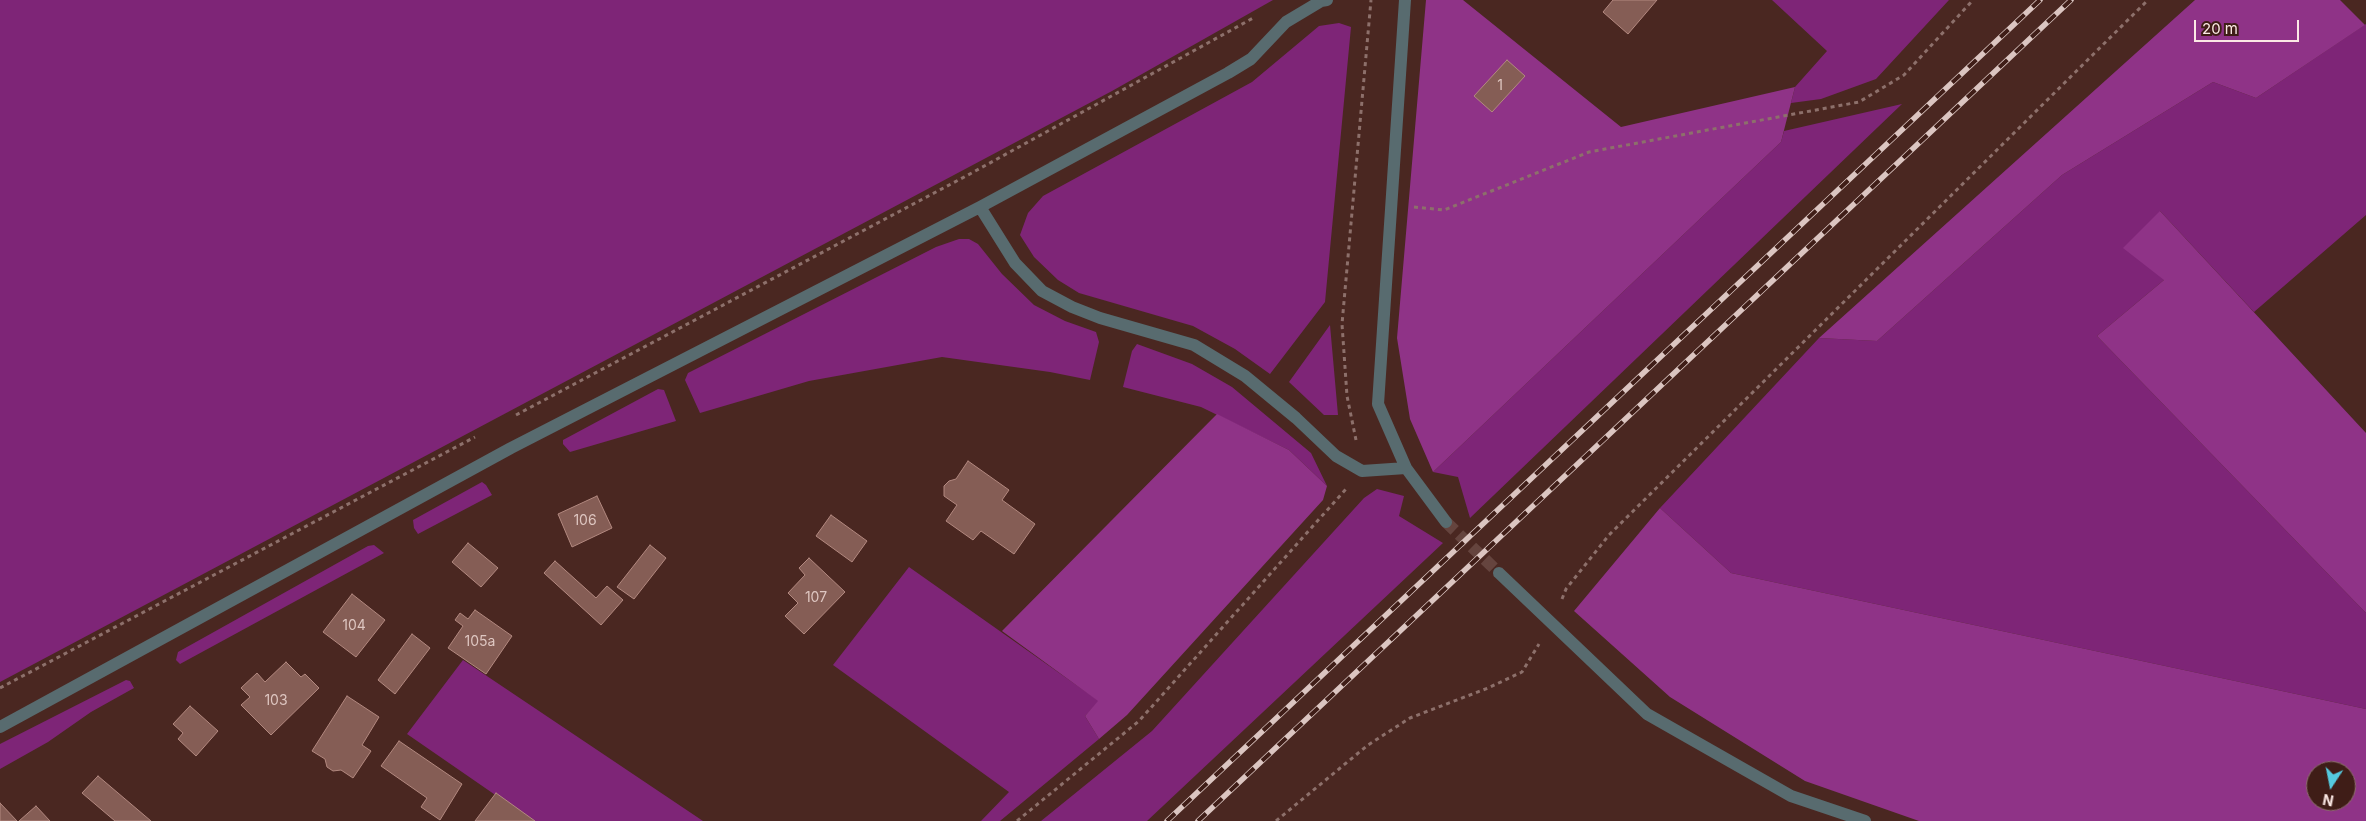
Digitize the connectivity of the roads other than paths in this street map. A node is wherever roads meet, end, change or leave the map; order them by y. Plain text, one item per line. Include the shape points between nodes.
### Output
1 (1327, 0) edge
2 (1405, 0) edge
3 (980, 207) junction
4 (1406, 468) junction
5 (1446, 522) tunnel mouth
6 (1499, 573) tunnel mouth
7 (0, 727) edge
8 (1865, 821) edge

1 - 3 street via 1286,22 1251,59 1228,73
2 - 4 street via 1378,404
3 - 4 street via 1014,263 1042,291 1086,313 1194,345 1245,376 1336,456 1362,471
3 - 7 street via 512,448
4 - 5 street
6 - 8 street via 1647,714 1791,796

